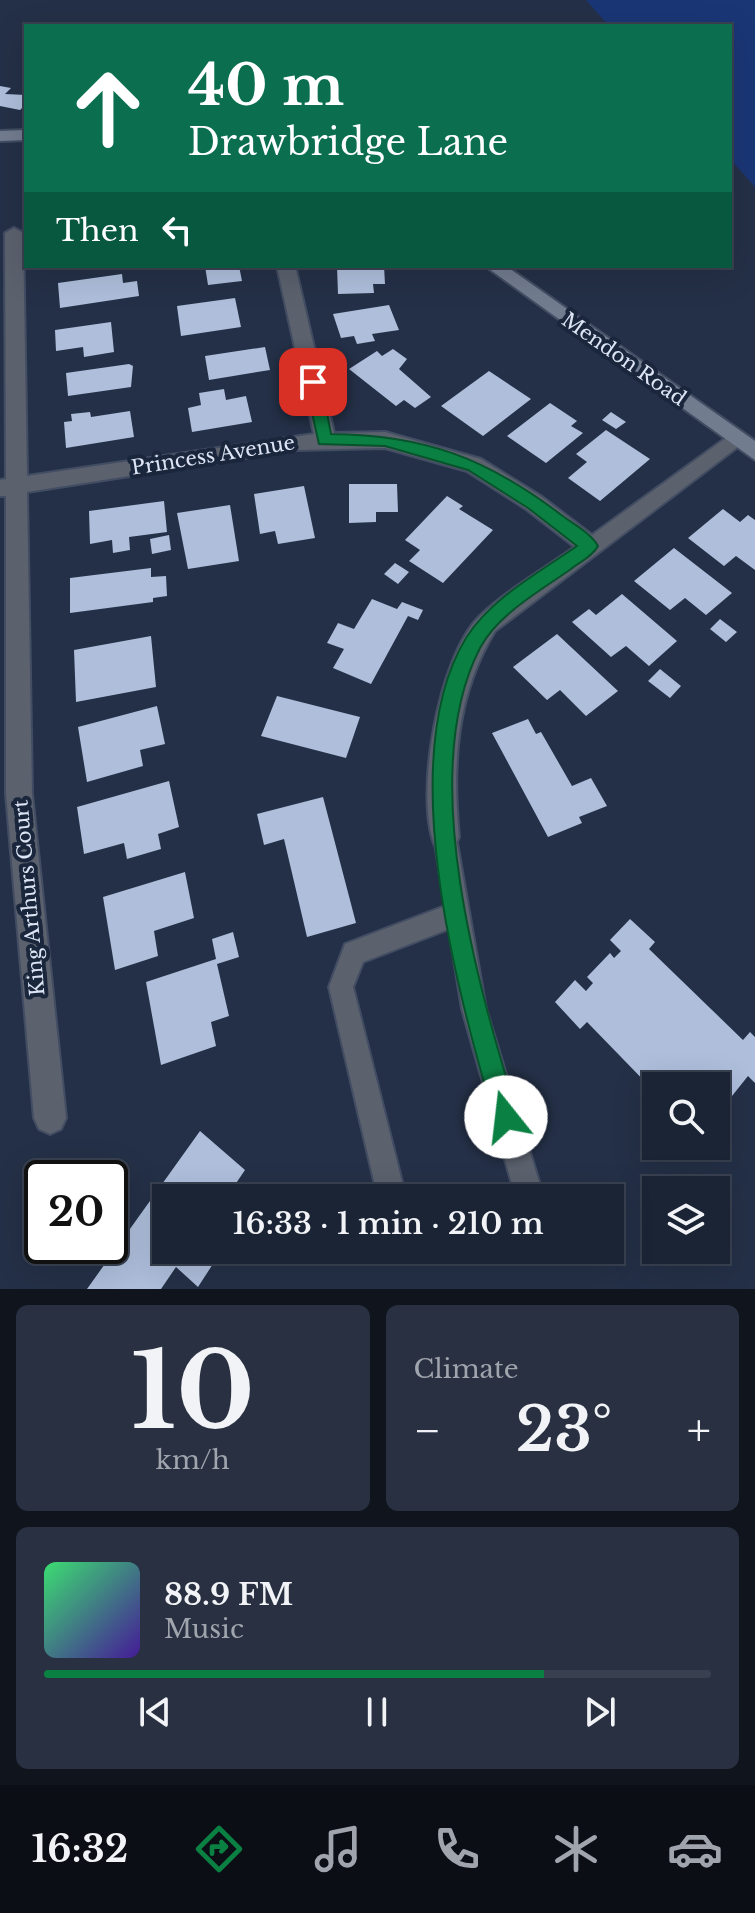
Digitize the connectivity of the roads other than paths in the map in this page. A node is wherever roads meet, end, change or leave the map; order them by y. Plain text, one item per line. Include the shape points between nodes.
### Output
1 (24, 135) edge
2 (0, 136) edge
3 (14, 233) dead end
4 (286, 268) edge
5 (497, 268) edge
6 (325, 439) junction
7 (746, 446) edge
8 (7, 487) edge
9 (590, 546) junction
10 (445, 837) joint
11 (456, 914) junction
12 (50, 1118) dead end
13 (389, 1184) edge
14 (526, 1184) edge

1 - 2 street
3 - 8 street, King Arthurs Court
4 - 6 street
5 - 7 street, Mendon Road
6 - 8 street, Princess Avenue
6 - 9 street, Princess Avenue via 385,440 474,465
7 - 9 street
8 - 12 street, King Arthurs Court via 19,794
9 - 10 street via 487,624 462,665 444,749
10 - 11 lane
11 - 13 lane via 354,953 341,987
11 - 14 lane via 474,1009

